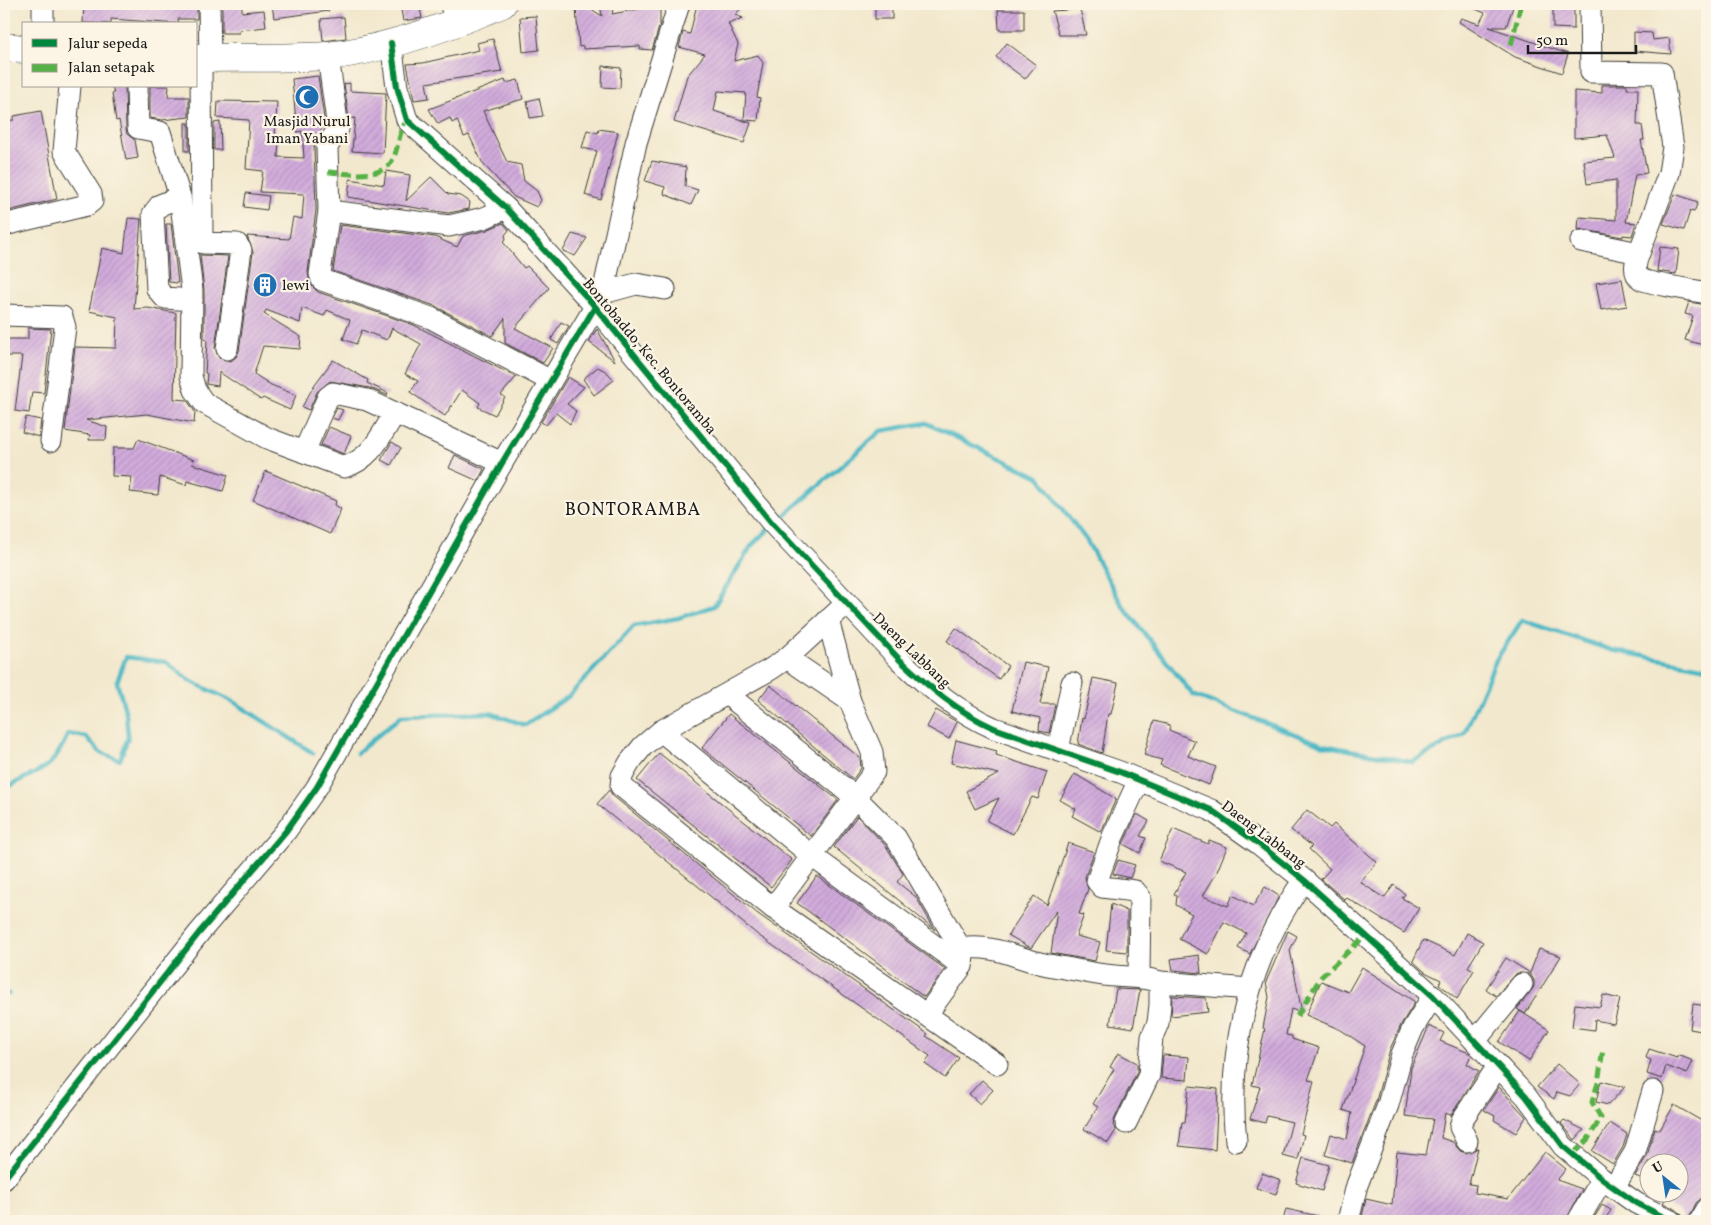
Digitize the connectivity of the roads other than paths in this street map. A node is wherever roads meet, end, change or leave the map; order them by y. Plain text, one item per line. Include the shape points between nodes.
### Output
1 (42, 4) edge
2 (209, 4) edge
3 (502, 4) edge
4 (680, 4) edge
5 (1590, 4) edge
6 (453, 13) edge
7 (43, 22) edge
8 (391, 43) junction
9 (4, 47) edge
10 (22, 49) edge
11 (328, 56) junction
12 (202, 58) edge
13 (70, 88) edge
14 (137, 88) edge
15 (180, 197) junction
16 (329, 211) junction
17 (495, 213) junction
18 (4, 225) edge
19 (1581, 241) dead end
20 (1639, 253) junction
21 (666, 289) dead end
22 (1707, 293) edge
23 (192, 300) junction
24 (597, 301) junction
25 (4, 316) edge
26 (227, 349) dead end
27 (550, 381) junction
28 (395, 413) junction
29 (51, 441) dead end
30 (304, 452) junction
31 (502, 463) junction
32 (793, 545) joint
33 (847, 603) junction
34 (828, 620) junction
35 (787, 658) junction
36 (1072, 683) dead end
37 (728, 695) junction
38 (850, 701) junction
39 (661, 731) junction
40 (1058, 750) junction
41 (1139, 780) junction
42 (854, 798) junction
43 (812, 856) junction
44 (1304, 880) junction
45 (773, 908) junction
46 (961, 957) junction
47 (1139, 976) junction
48 (1160, 982) junction
49 (1522, 984) dead end
50 (1250, 989) junction
51 (1433, 996) junction
52 (927, 1014) junction
53 (1475, 1041) junction
54 (997, 1064) dead end
55 (1498, 1066) junction
56 (1654, 1091) dead end
57 (1126, 1123) dead end
58 (1236, 1141) dead end
59 (1467, 1141) dead end
60 (4, 1179) edge
61 (1608, 1183) junction
62 (1707, 1209) edge
63 (1348, 1221) edge
64 (1578, 1221) edge
65 (1671, 1221) edge
66 (1700, 1221) edge

1 - 7 street
2 - 12 street
3 - 6 main road
4 - 24 street via 636,143
5 - 20 street via 1591,72 1662,73 1673,147 1669,173
6 - 8 main road
8 - 11 main road
8 - 17 street, Bontobaddo, Kec. Bontoramba via 397,87 407,120
9 - 10 main road
11 - 12 main road
11 - 16 street via 338,130 327,147
12 - 26 street via 202,241 237,244 241,250
13 - 18 street via 64,151 91,194 92,201 87,205
14 - 15 street via 138,128 160,132
15 - 23 street
15 - 23 street via 160,205 153,214 157,288 165,298
16 - 17 street via 449,226
16 - 27 street via 320,274 322,280 431,318
17 - 24 street, Bontobaddo, Kec. Bontoramba
19 - 20 street
20 - 22 street via 1636,264 1640,279
21 - 24 street via 636,284
23 - 30 street via 191,376 204,403 267,438
24 - 27 street
24 - 32 street, Bontobaddo, Kec. Bontoramba via 772,523
25 - 29 street via 62,317 65,327
27 - 31 street
28 - 30 street via 370,454 356,464 344,467
28 - 30 street via 367,400 333,393 328,396
28 - 31 street
31 - 60 street via 317,787 286,832 199,934
32 - 33 street, Daeng Labbang
33 - 34 street
33 - 40 street, Daeng Labbang via 900,660 951,704 994,728
34 - 35 street
34 - 38 street
35 - 37 street
35 - 38 street
36 - 40 street
37 - 39 street
37 - 42 street
38 - 42 street via 874,762 874,772
39 - 43 street
39 - 45 street via 630,762 622,776 621,786
40 - 41 street, Daeng Labbang
41 - 44 street, Daeng Labbang via 1211,810
41 - 47 street via 1113,836 1097,881 1102,887 1135,891 1140,897
42 - 43 street
42 - 46 street via 896,838
43 - 45 street
43 - 46 street
44 - 50 street via 1266,943
44 - 51 street, Daeng Labbang
45 - 52 street
46 - 47 street via 976,946 1000,949 1051,966 1114,976
46 - 52 street
47 - 48 street
48 - 50 street
48 - 57 street via 1158,1023 1152,1037 1148,1075
49 - 53 street
50 - 58 street via 1233,1081
51 - 53 street, Daeng Labbang
51 - 63 street via 1413,1028 1402,1054 1388,1105 1357,1185
52 - 54 street
53 - 55 street, Daeng Labbang
55 - 59 street via 1462,1120 1460,1127
55 - 61 street, Daeng Labbang via 1526,1096 1563,1146
56 - 61 street via 1634,1152
61 - 64 street
61 - 65 street, Daeng Labbang via 1636,1203
62 - 66 street

